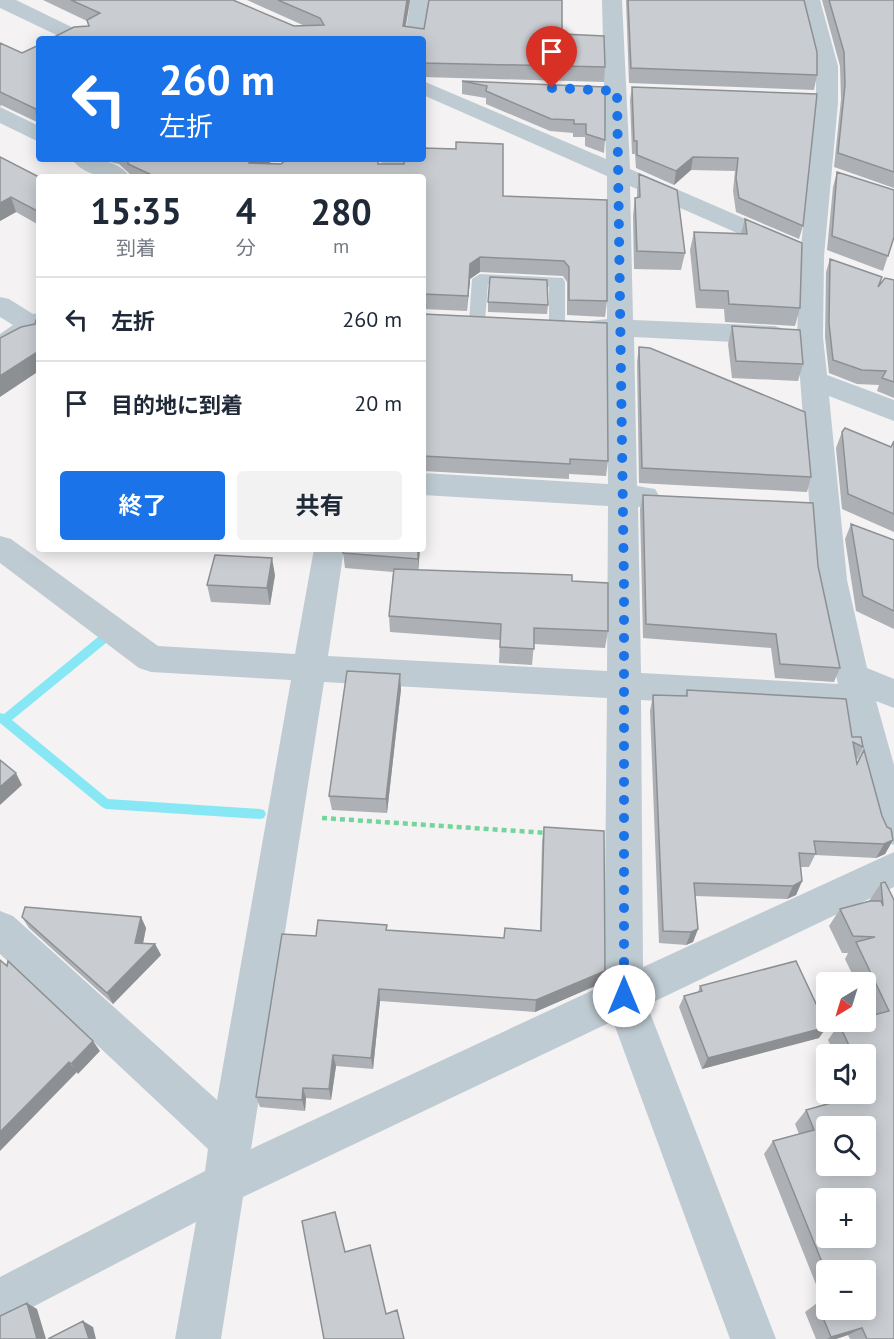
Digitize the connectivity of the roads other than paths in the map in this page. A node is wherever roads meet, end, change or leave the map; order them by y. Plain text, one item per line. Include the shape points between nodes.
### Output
1 (420, 0) edge
2 (612, 0) edge
3 (810, 1) edge
4 (788, 2) edge
5 (5, 3) edge
6 (75, 36) edge
7 (415, 36) edge
8 (467, 85) edge
9 (426, 88) edge
10 (804, 98) edge
11 (828, 99) junction
12 (0, 114) edge
13 (36, 133) edge
14 (90, 162) edge
15 (618, 172) junction
16 (112, 174) edge
17 (822, 260) junction
18 (0, 305) edge
19 (478, 321) edge
20 (36, 324) edge
21 (546, 325) joint
22 (36, 326) edge
23 (621, 328) junction
24 (810, 337) junction
25 (0, 346) edge
26 (813, 380) junction
27 (894, 411) edge
28 (426, 484) edge
29 (623, 495) junction
30 (670, 498) edge
31 (816, 509) junction
32 (854, 529) edge
33 (0, 547) edge
34 (328, 552) edge
35 (309, 669) junction
36 (623, 686) junction
37 (855, 688) junction
38 (894, 694) edge
39 (894, 829) edge
40 (894, 869) edge
41 (0, 929) edge
42 (624, 996) junction
43 (231, 1141) junction
44 (225, 1184) junction
45 (0, 1301) edge
46 (198, 1339) edge
47 (753, 1339) edge

1 - 7 street
2 - 15 street
3 - 4 street
3 - 11 street via 827,66
5 - 6 street
8 - 9 street
9 - 15 street
10 - 11 street
11 - 17 street via 831,176
12 - 13 street
14 - 16 street
15 - 17 street
15 - 23 street
17 - 24 street
18 - 20 street
19 - 21 lane via 480,279 557,282
21 - 23 street
22 - 25 street
23 - 24 street
23 - 29 street
24 - 26 street
26 - 27 street
26 - 31 street
28 - 29 street
29 - 30 street
29 - 36 street
31 - 32 street
31 - 37 street
33 - 35 street via 151,659
34 - 35 street
35 - 36 street
35 - 43 street
36 - 37 street
36 - 42 street
37 - 38 street
37 - 39 street
40 - 42 street
41 - 43 street
42 - 44 street
42 - 47 street
43 - 44 street
44 - 45 street
44 - 46 street

